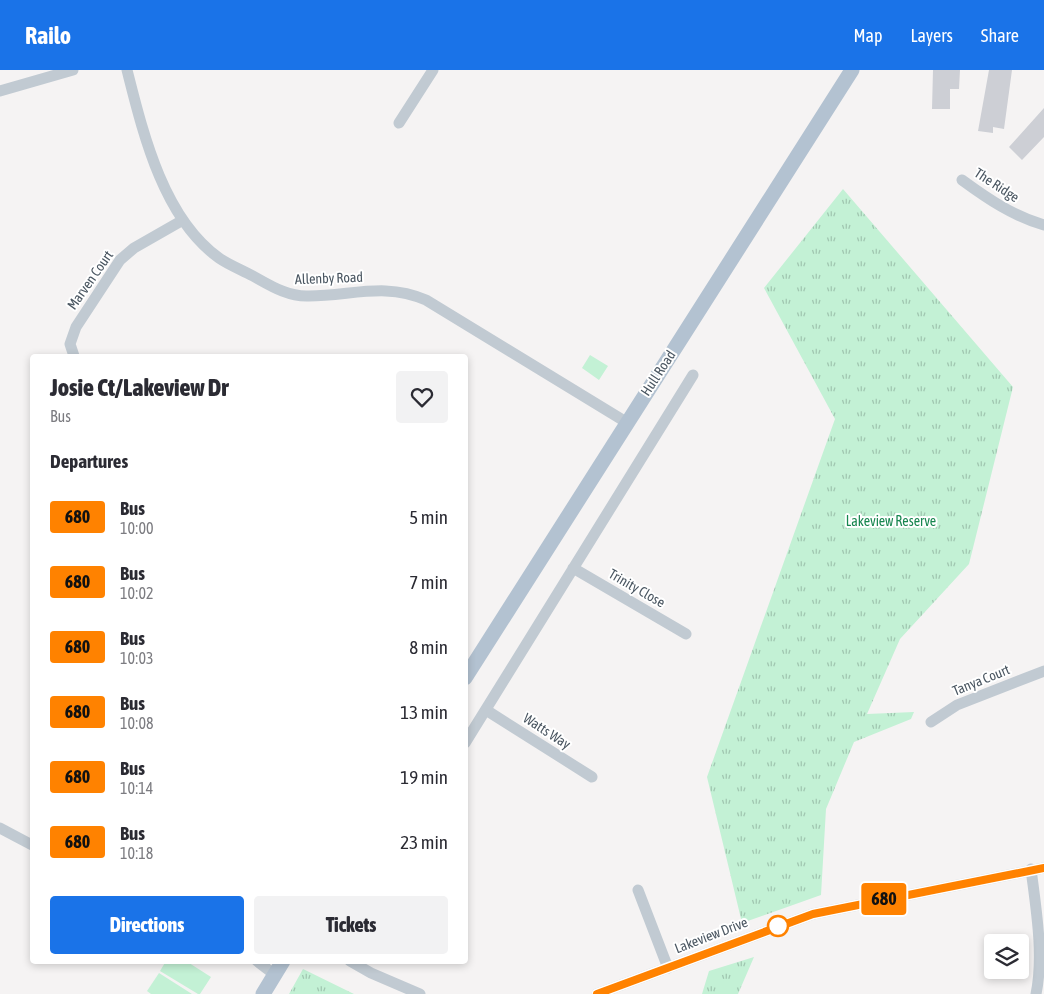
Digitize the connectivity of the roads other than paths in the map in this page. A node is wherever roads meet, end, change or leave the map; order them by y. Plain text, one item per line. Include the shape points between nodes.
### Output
1 (74, 70) edge
2 (127, 70) edge
3 (433, 70) edge
4 (852, 70) edge
5 (0, 91) edge
6 (399, 123) dead end
7 (962, 180) dead end
8 (182, 220) junction
9 (1044, 225) edge
10 (73, 354) edge
11 (693, 375) dead end
12 (626, 422) junction
13 (573, 568) junction
14 (686, 634) dead end
15 (1044, 671) edge
16 (468, 673) edge
17 (486, 710) junction
18 (931, 722) dead end
19 (468, 738) edge
20 (592, 777) dead end
21 (0, 828) edge
22 (30, 844) edge
23 (1044, 868) edge
24 (1031, 869) junction
25 (638, 890) dead end
26 (261, 964) edge
27 (281, 964) edge
28 (355, 964) edge
29 (668, 968) junction
30 (274, 975) junction
31 (263, 994) edge
32 (420, 994) edge
33 (597, 994) edge
34 (1036, 994) edge

1 - 5 street
2 - 8 street, Allenby Road via 158,174
3 - 6 street
4 - 12 main road, Hull Road
7 - 9 street, The Ridge via 1023,219
8 - 10 street, Marven Court via 120,260 76,327 70,344
8 - 12 street, Allenby Road via 220,258 290,295 407,292 426,300
11 - 13 street
12 - 16 main road, Hull Road
13 - 14 street, Trinity Close
13 - 17 street
15 - 18 street, Tanya Court via 957,705
17 - 19 street
17 - 20 street, Watts Way
21 - 22 street
23 - 24 street, Lakeview Drive
24 - 29 street, Lakeview Drive via 813,914
24 - 34 street via 1041,952 1040,983
25 - 29 street
26 - 30 street
27 - 30 main road
28 - 32 street
29 - 33 street, Lakeview Drive
30 - 31 main road

